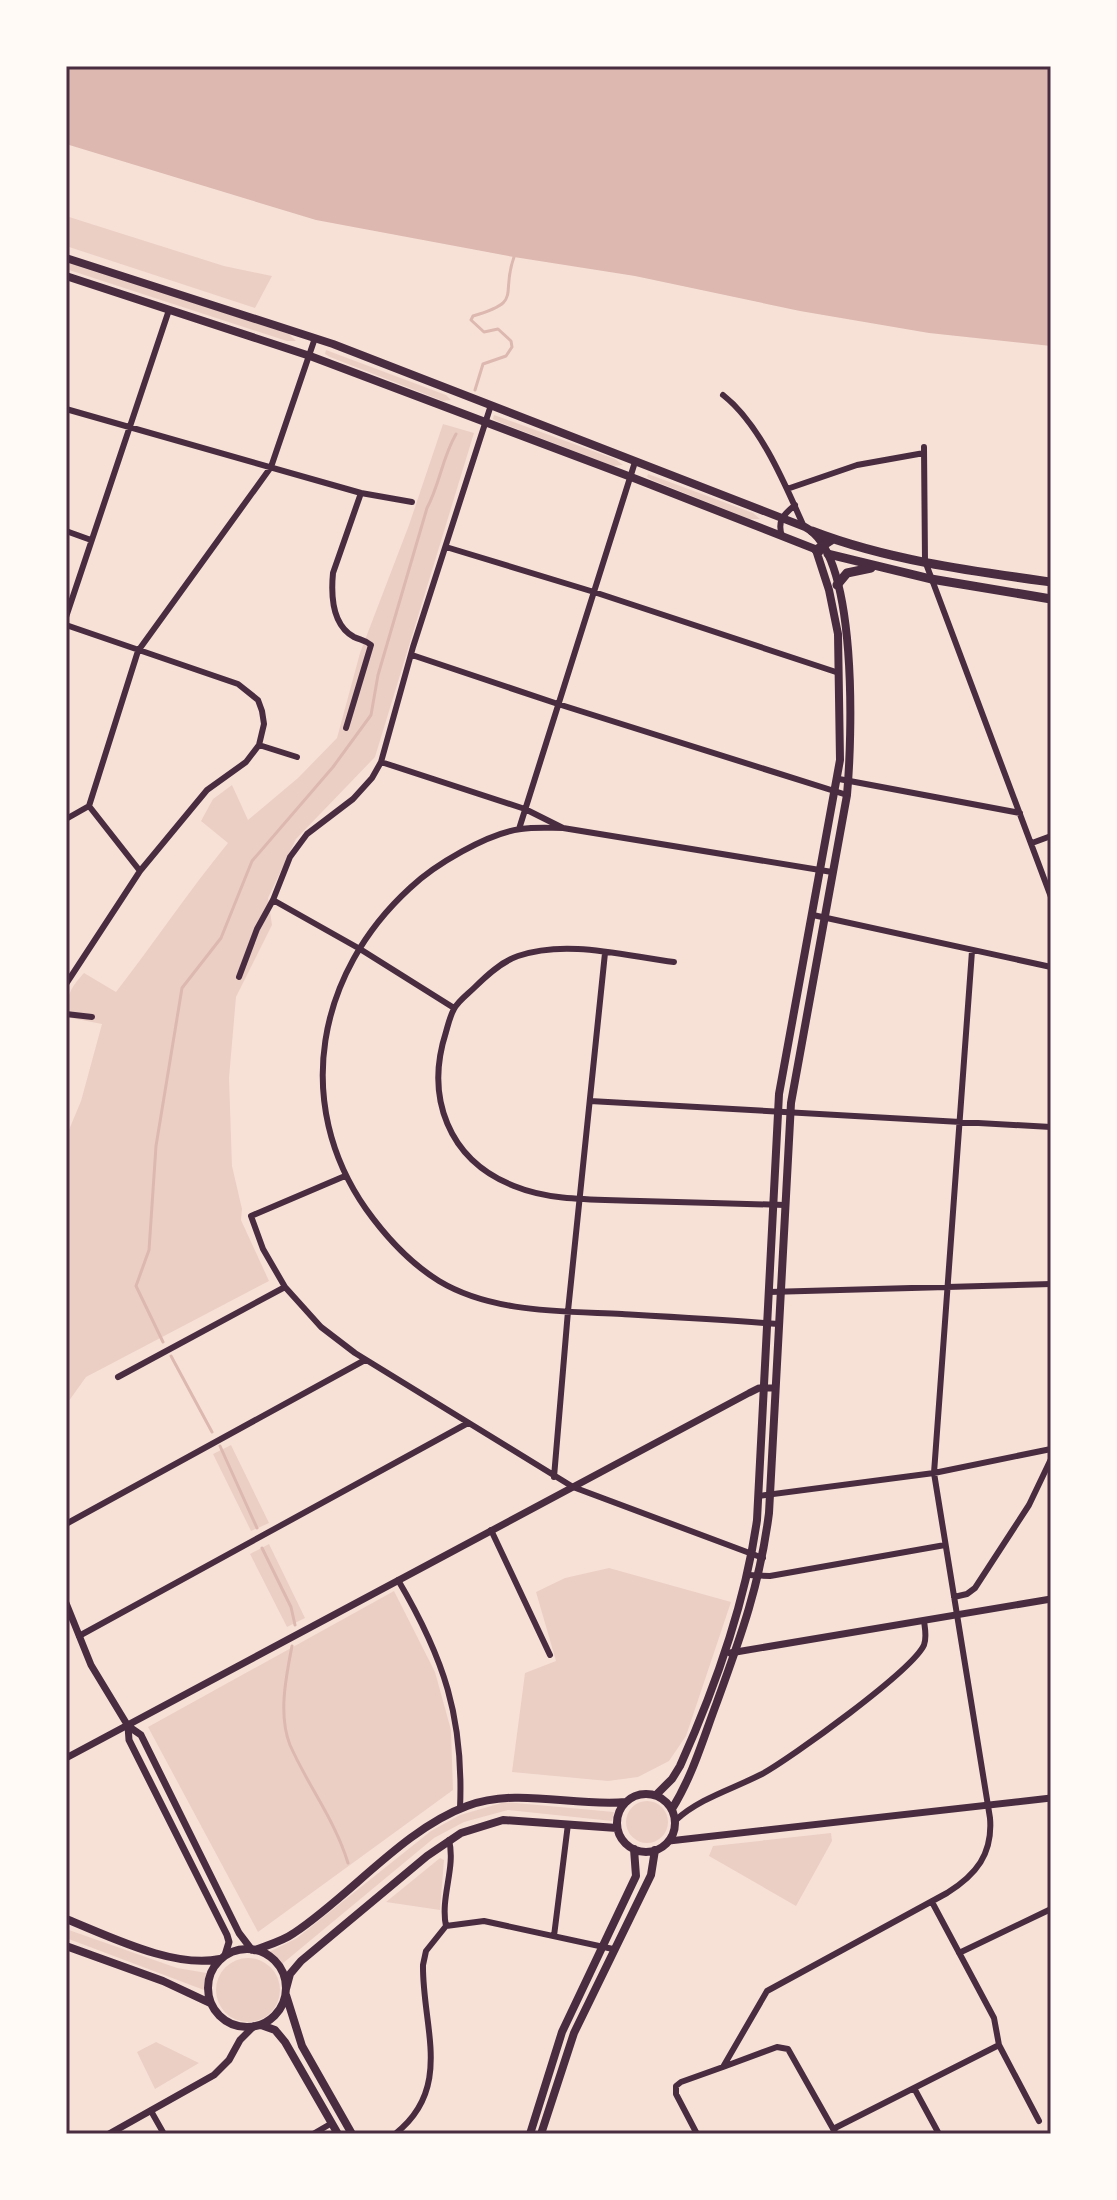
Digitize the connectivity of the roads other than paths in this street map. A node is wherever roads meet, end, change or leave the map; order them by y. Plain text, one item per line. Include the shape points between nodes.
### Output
1 (66, 258) edge
2 (66, 276) edge
3 (169, 310) junction
4 (315, 338) junction
5 (310, 356) junction
6 (723, 395) dead end
7 (491, 405) junction
8 (66, 409) edge
9 (485, 422) junction
10 (128, 426) junction
11 (635, 462) junction
12 (271, 467) junction
13 (631, 477) junction
14 (787, 489) junction
15 (361, 493) junction
16 (412, 502) dead end
17 (795, 505) junction
18 (781, 518) junction
19 (808, 529) junction
20 (66, 531) edge
21 (782, 536) junction
22 (833, 539) junction
23 (91, 540) junction
24 (446, 547) junction
25 (819, 548) junction
26 (828, 554) junction
27 (925, 561) junction
28 (877, 567) junction
29 (931, 579) junction
30 (1051, 582) edge
31 (837, 585) junction
32 (594, 592) junction
33 (1051, 599) edge
34 (66, 617) edge
35 (66, 625) edge
36 (138, 651) junction
37 (412, 655) junction
38 (840, 673) junction
39 (850, 676) junction
40 (558, 704) junction
41 (346, 728) dead end
42 (259, 745) junction
43 (297, 757) dead end
44 (381, 762) junction
45 (843, 780) junction
46 (836, 792) junction
47 (847, 795) junction
48 (89, 806) junction
49 (525, 809) junction
50 (1020, 813) junction
51 (66, 819) edge
52 (563, 828) junction
53 (519, 829) junction
54 (1051, 836) edge
55 (1032, 843) junction
56 (821, 870) junction
57 (140, 871) junction
58 (832, 872) junction
59 (1051, 897) edge
60 (273, 900) junction
61 (813, 915) junction
62 (824, 917) junction
63 (360, 949) junction
64 (972, 951) junction
65 (605, 953) junction
66 (674, 962) dead end
67 (1051, 967) edge
68 (239, 977) dead end
69 (66, 984) edge
70 (454, 1008) junction
71 (66, 1014) edge
72 (92, 1017) dead end
73 (590, 1101) junction
74 (778, 1111) junction
75 (790, 1111) junction
76 (959, 1121) junction
77 (1051, 1127) edge
78 (345, 1176) junction
79 (580, 1199) junction
80 (773, 1205) junction
81 (785, 1205) junction
82 (1051, 1284) edge
83 (285, 1287) junction
84 (949, 1287) junction
85 (769, 1292) junction
86 (781, 1292) junction
87 (568, 1311) junction
88 (767, 1323) junction
89 (779, 1324) junction
90 (365, 1360) junction
91 (118, 1377) dead end
92 (764, 1388) junction
93 (775, 1388) junction
94 (468, 1423) junction
95 (1051, 1449) edge
96 (1051, 1459) edge
97 (934, 1473) junction
98 (554, 1477) junction
99 (573, 1487) junction
100 (770, 1495) junction
101 (758, 1496) junction
102 (66, 1524) edge
103 (491, 1530) junction
104 (945, 1545) junction
105 (752, 1554) junction
106 (763, 1558) junction
107 (748, 1575) junction
108 (759, 1577) junction
109 (398, 1580) junction
110 (954, 1597) junction
111 (1051, 1599) edge
112 (66, 1603) edge
113 (957, 1615) junction
114 (924, 1621) junction
115 (78, 1637) junction
116 (735, 1653) junction
117 (723, 1654) junction
118 (550, 1655) dead end
119 (128, 1726) junction
120 (66, 1758) edge
121 (656, 1795) junction
122 (1051, 1798) edge
123 (626, 1802) junction
124 (987, 1807) junction
125 (460, 1809) junction
126 (672, 1809) junction
127 (676, 1820) junction
128 (568, 1824) junction
129 (617, 1828) junction
130 (193, 1840) junction
131 (449, 1840) junction
132 (669, 1841) junction
133 (183, 1845) junction
134 (634, 1849) junction
135 (655, 1850) junction
136 (932, 1902) junction
137 (1051, 1909) edge
138 (66, 1919) edge
139 (446, 1926) junction
140 (554, 1936) junction
141 (66, 1946) edge
142 (603, 1947) junction
143 (613, 1949) junction
144 (253, 1950) junction
145 (959, 1953) junction
146 (223, 1957) junction
147 (285, 1991) junction
148 (211, 2003) junction
149 (257, 2025) junction
150 (999, 2045) junction
151 (723, 2067) junction
152 (914, 2088) junction
153 (151, 2111) junction
154 (1039, 2121) dead end
155 (332, 2123) junction
156 (834, 2132) edge
157 (109, 2134) edge
158 (164, 2134) edge
159 (313, 2134) edge
160 (338, 2134) edge
161 (352, 2134) edge
162 (395, 2134) edge
163 (530, 2134) edge
164 (541, 2134) edge
165 (697, 2134) edge
166 (939, 2134) edge

1 - 4 main road
2 - 3 main road
3 - 5 main road
3 - 10 street
4 - 5 street
4 - 7 main road
5 - 9 main road
5 - 12 street
6 - 14 street via 745,417
7 - 9 street
7 - 11 main road
8 - 10 street
9 - 13 main road
9 - 24 street
10 - 12 street
10 - 23 street
11 - 13 street
11 - 18 main road
12 - 15 street
12 - 36 street
13 - 21 main road
13 - 32 street
14 - 17 street
14 - 27 street via 924,450
15 - 16 street
15 - 41 street via 332,583 337,618 352,636 371,645
17 - 18 street
17 - 19 street
18 - 19 main road
18 - 21 street
19 - 22 main road
19 - 25 main road
20 - 23 street
21 - 25 main road
22 - 25 main road
22 - 27 main road
23 - 34 street
24 - 32 street
24 - 37 street
25 - 26 main road
25 - 38 main road via 835,611
26 - 28 main road
26 - 31 main road
27 - 29 street
27 - 30 main road
28 - 29 main road
28 - 31 main road via 847,573
29 - 33 main road
29 - 50 street
31 - 39 main road
32 - 38 street
32 - 40 street
35 - 36 street
36 - 42 street via 221,677 251,693 264,724
36 - 48 street
37 - 40 street
37 - 44 street
38 - 39 street
38 - 45 main road
39 - 45 main road
40 - 46 street
40 - 49 street
42 - 43 street
42 - 57 street via 246,762 207,790
44 - 49 street
44 - 60 street via 353,799 307,834 290,857
45 - 46 main road
45 - 47 main road
45 - 50 street
46 - 47 street
46 - 56 main road
47 - 58 main road
48 - 51 street
48 - 57 street
49 - 52 street
49 - 53 street
50 - 55 street
52 - 53 street
52 - 56 street
53 - 63 street via 449,857 422,877 375,923
54 - 55 street
55 - 59 street
56 - 58 street
56 - 61 main road
57 - 69 street
58 - 62 main road
60 - 63 street
60 - 68 street
61 - 62 street
61 - 74 main road
62 - 64 street
62 - 75 main road
63 - 70 street
63 - 78 street via 338,989 321,1066 329,1131
64 - 67 street
64 - 76 street
65 - 66 street
65 - 70 street via 545,948 515,957 490,972
65 - 73 street
70 - 79 street via 437,1083 454,1139 489,1174 515,1187
71 - 72 street
73 - 74 street
73 - 79 street
74 - 75 street
74 - 80 main road
75 - 76 street
75 - 81 main road
76 - 77 street
76 - 84 street
78 - 83 street via 251,1216
78 - 87 street via 386,1235 441,1282 477,1298
79 - 80 street
79 - 87 street
80 - 81 street
80 - 85 main road
81 - 86 main road
82 - 84 street
83 - 90 street via 321,1327
83 - 91 street
84 - 86 street
84 - 97 street
85 - 86 street
85 - 88 main road
86 - 89 main road
87 - 88 street
87 - 98 street
88 - 89 street
88 - 92 main road
89 - 93 main road
90 - 94 street
90 - 102 street
92 - 93 street
92 - 99 street
92 - 101 main road
93 - 100 main road
94 - 98 street
94 - 115 street
95 - 97 street
96 - 110 street via 1029,1505 975,1588
97 - 100 street
97 - 104 street
98 - 99 street
99 - 103 street
99 - 105 street
100 - 101 street
100 - 106 main road
101 - 105 main road
103 - 109 street
103 - 118 street
104 - 108 street
104 - 110 street
105 - 106 street
105 - 107 main road
106 - 108 main road
107 - 108 street
107 - 117 main road
108 - 116 main road
109 - 119 street
109 - 125 street via 443,1667 460,1745
110 - 113 street
111 - 113 street
112 - 115 street
113 - 114 street
113 - 124 street
114 - 116 street
114 - 127 street via 921,1650 836,1724 764,1773 688,1809
115 - 119 street
116 - 117 street
116 - 126 main road via 692,1775
117 - 121 main road via 680,1766
119 - 120 street
119 - 130 street via 141,1735
119 - 133 street via 129,1740
121 - 123 main road via 640,1794
121 - 126 main road
122 - 124 street
123 - 125 main road via 515,1796
123 - 129 main road
124 - 132 street
124 - 136 street via 990,1840 981,1863 970,1877
125 - 144 main road via 423,1830 292,1935
126 - 127 main road
127 - 132 main road
128 - 129 main road
128 - 131 main road via 503,1820
128 - 140 street
129 - 134 main road
130 - 133 street
130 - 144 street via 239,1933
131 - 139 street
131 - 147 main road via 301,1961
132 - 135 main road
133 - 146 street via 227,1935
134 - 135 main road
134 - 142 main road via 636,1876
135 - 143 main road via 651,1875
136 - 145 street
136 - 151 street via 767,1991
137 - 145 street
138 - 146 main road via 153,1952 205,1962
139 - 140 street via 484,1921
139 - 162 street via 426,1951 423,1965 432,2063 428,2087 414,2115
140 - 142 street
141 - 148 main road
142 - 143 street
142 - 163 main road via 562,2032
143 - 164 main road via 563,2060
144 - 146 main road
144 - 147 main road via 280,1968
145 - 150 street via 994,2018
146 - 148 main road via 210,1975
147 - 149 main road via 276,2013
147 - 161 main road via 302,2046
148 - 149 main road via 227,2022
149 - 153 street via 221,2069
149 - 155 main road via 275,2030 285,2042
150 - 152 street
150 - 154 street
151 - 156 street via 777,2047 788,2049
151 - 165 street via 676,2086
152 - 156 street
152 - 166 street
153 - 157 street
153 - 158 street
155 - 159 street
155 - 160 main road

